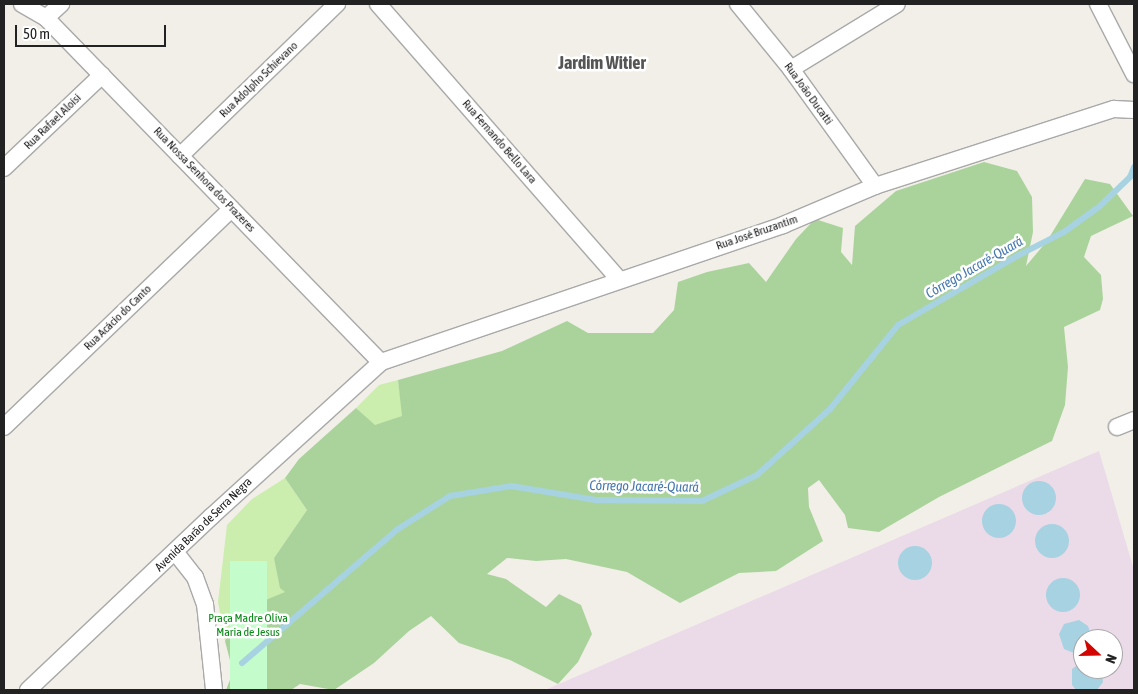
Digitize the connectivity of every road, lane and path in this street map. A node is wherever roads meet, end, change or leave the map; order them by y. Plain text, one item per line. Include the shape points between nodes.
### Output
1 (22, 4) edge
2 (61, 4) edge
3 (337, 4) edge
4 (378, 4) edge
5 (738, 4) edge
6 (897, 4) edge
7 (1098, 4) edge
8 (46, 18) junction
9 (791, 69) junction
10 (1134, 74) edge
11 (102, 75) junction
12 (1134, 110) edge
13 (180, 156) junction
14 (4, 168) edge
15 (875, 186) junction
16 (231, 208) junction
17 (619, 280) junction
18 (381, 362) junction
19 (1134, 420) edge
20 (4, 427) edge
21 (1117, 427) dead end
22 (176, 553) junction
23 (28, 690) edge
24 (214, 690) edge

1 - 8 street, Rua Nossa Senhora dos Prazeres
2 - 8 street
3 - 13 street, Rua Adolpho Schievano
4 - 17 street, Rua Fernando Bello Lara
5 - 9 street, Rua João Ducatti
6 - 9 street
7 - 10 street
8 - 11 street, Rua Nossa Senhora dos Prazeres
9 - 15 street, Rua João Ducatti
11 - 13 street, Rua Nossa Senhora dos Prazeres
11 - 14 street, Rua Rafael Aloísi
12 - 15 street, Rua José Bruzantim via 1104,112
13 - 16 street, Rua Nossa Senhora dos Prazeres
15 - 17 street, Rua José Bruzantim via 783,225
16 - 18 street, Rua Nossa Senhora dos Prazeres
16 - 20 street, Rua Acácio do Canto
17 - 18 street, Rua José Bruzantim
18 - 22 street, Avenida Barão de Serra Negra via 212,516
19 - 21 street
22 - 23 street, Avenida Barão de Serra Negra
22 - 24 street via 194,577 205,604

